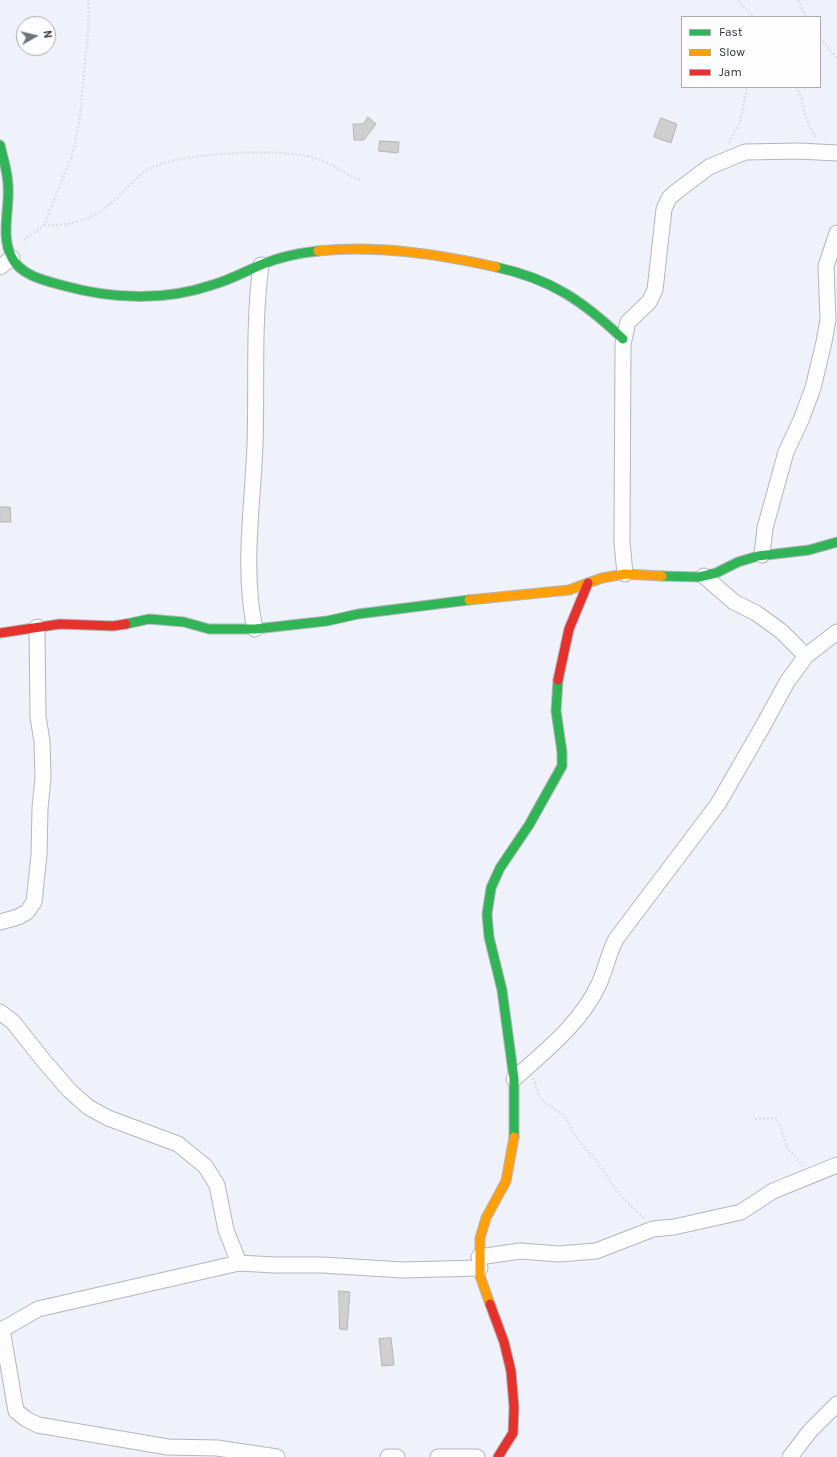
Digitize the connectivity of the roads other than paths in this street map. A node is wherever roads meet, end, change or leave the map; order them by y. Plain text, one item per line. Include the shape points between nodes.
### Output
1 (0, 145) edge
2 (836, 153) edge
3 (837, 233) edge
4 (5, 258) edge
5 (261, 265) junction
6 (623, 339) junction
7 (837, 542) edge
8 (762, 555) junction
9 (625, 574) junction
10 (704, 576) junction
11 (588, 584) junction
12 (37, 627) junction
13 (255, 628) junction
14 (837, 632) edge
15 (0, 633) edge
16 (806, 656) junction
17 (0, 922) edge
18 (0, 1012) edge
19 (514, 1079) junction
20 (837, 1165) edge
21 (480, 1262) junction
22 (238, 1263) junction
23 (1, 1330) edge
24 (837, 1404) edge
25 (168, 1452) edge
26 (277, 1457) edge
27 (388, 1457) edge
28 (397, 1457) edge
29 (438, 1457) edge
30 (477, 1457) edge
31 (481, 1457) edge
32 (498, 1457) edge
33 (790, 1457) edge

1 - 4 street via 8,180 4,221
2 - 6 street via 745,152 714,165 669,198 662,218 660,261 655,290 649,302 628,322
3 - 8 street via 826,266 828,320 824,342 813,388 786,452 765,528
4 - 5 street via 39,279 102,295 141,298 176,294 212,285
5 - 6 street via 281,258 356,248 389,249 464,260 502,268 538,280 571,296 601,318
5 - 13 street via 255,322 256,417 250,551
6 - 9 street via 622,542
7 - 8 street via 809,550
8 - 10 street
9 - 10 street
9 - 11 street via 602,578
10 - 16 street via 734,602 756,613 781,631
11 - 13 street via 570,590 448,602 358,614 327,621
11 - 19 street via 578,602 560,660 556,712 563,755 562,766 529,825 500,868 491,888 487,914 489,937 502,990
12 - 13 street via 60,624 112,626 149,619 184,622 209,629
12 - 15 street
12 - 17 street via 38,717 42,741 43,778 34,902 27,912
14 - 16 street
16 - 19 street via 786,682 718,804 616,939 589,1002 568,1030
18 - 22 street via 13,1022 69,1090 88,1107 108,1118 178,1144 205,1166 217,1185 226,1230
19 - 21 street via 515,1130 511,1158 506,1181 486,1218 480,1238
20 - 21 street via 773,1191 741,1212 674,1227 653,1229 586,1253 520,1251
21 - 22 street via 402,1270
21 - 32 street via 480,1276 504,1342 511,1371 513,1433
22 - 23 street via 44,1307
23 - 25 street via 16,1411 26,1419 38,1425
24 - 33 street via 810,1431
25 - 26 street via 216,1448
27 - 28 street
29 - 30 street
31 - 32 street

